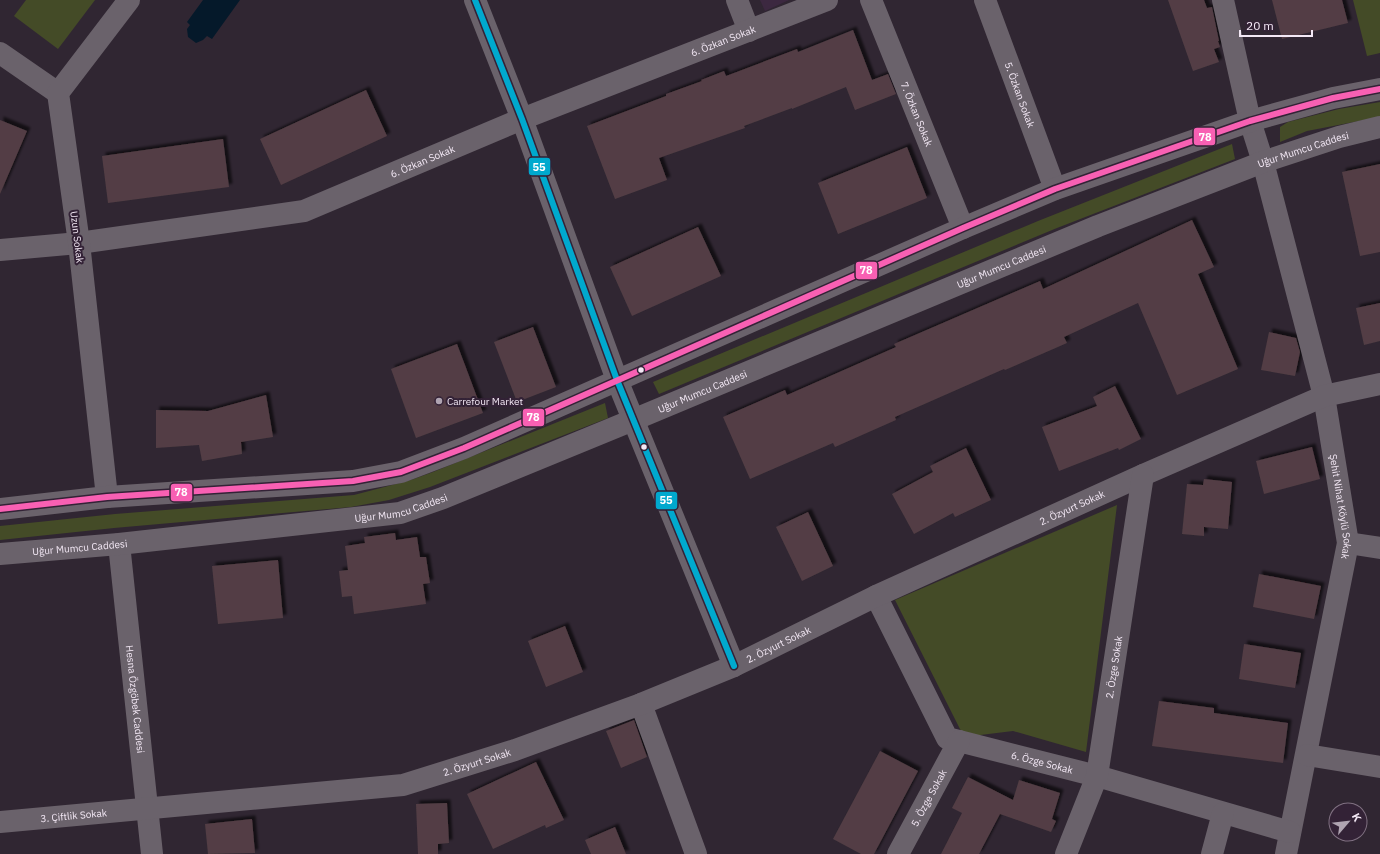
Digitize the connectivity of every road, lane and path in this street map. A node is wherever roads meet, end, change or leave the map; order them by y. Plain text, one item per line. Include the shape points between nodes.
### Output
1 (129, 0) edge
2 (476, 0) edge
3 (737, 0) edge
4 (826, 0) edge
5 (871, 0) edge
6 (985, 0) edge
7 (1223, 0) edge
8 (749, 31) junction
9 (0, 53) edge
10 (1380, 89) edge
11 (58, 93) junction
12 (522, 119) junction
13 (1250, 121) junction
14 (1380, 127) edge
15 (1264, 162) junction
16 (1056, 189) junction
17 (963, 228) junction
18 (79, 242) junction
19 (0, 250) edge
20 (618, 380) junction
21 (1380, 384) edge
22 (1324, 396) junction
23 (633, 420) junction
24 (1143, 475) junction
25 (107, 497) junction
26 (0, 509) edge
27 (1348, 543) junction
28 (119, 544) junction
29 (1380, 548) edge
30 (0, 554) edge
31 (876, 596) junction
32 (734, 666) junction
33 (641, 704) junction
34 (959, 741) junction
35 (1307, 755) junction
36 (1380, 767) edge
37 (1098, 776) junction
38 (148, 807) junction
39 (1223, 813) junction
40 (0, 822) edge
41 (1290, 832) junction
42 (152, 854) edge
43 (696, 854) edge
44 (898, 854) edge
45 (1066, 854) edge
46 (1212, 854) edge
47 (1286, 854) edge

1 - 11 street
2 - 12 street
3 - 8 street
4 - 8 street, 6. Özkan Sokak
5 - 17 street, 7. Özkan Sokak
6 - 16 street, 5. Özkan Sokak
7 - 13 street, Şehit Nihat Köylü Sokak
8 - 12 street, 6. Özkan Sokak
9 - 11 street
10 - 13 street via 1333,98
11 - 18 street, Uzun Sokak
12 - 18 street, 6. Özkan Sokak via 304,211
12 - 20 street
13 - 15 street, Şehit Nihat Köylü Sokak
13 - 16 street
14 - 15 street, Uğur Mumcu Caddesi via 1339,137
15 - 22 street, Şehit Nihat Köylü Sokak
15 - 23 street, Uğur Mumcu Caddesi via 1098,226
16 - 17 street
17 - 20 street
18 - 19 street, 6. Özkan Sokak
18 - 25 street, Uzun Sokak
20 - 23 street
20 - 25 street via 464,448 401,472 353,481
21 - 22 street, 2. Özyurt Sokak
22 - 24 street, 2. Özyurt Sokak
22 - 27 street, Şehit Nihat Köylü Sokak
23 - 28 street, Uğur Mumcu Caddesi via 443,498 400,513
23 - 32 street
24 - 31 street, 2. Özyurt Sokak
24 - 37 street, 2. Özge Sokak
25 - 26 street
27 - 29 street
27 - 35 street, Şehit Nihat Köylü Sokak
28 - 30 street, Uğur Mumcu Caddesi
28 - 38 street, Hesna Özgöbek Caddesi
31 - 32 street, 2. Özyurt Sokak
31 - 34 street, 6. Özge Sokak via 947,738
32 - 33 street, 2. Özyurt Sokak
33 - 38 street, 2. Özyurt Sokak via 516,750 403,785
33 - 43 street
34 - 37 street, 6. Özge Sokak
34 - 44 street, 5. Özge Sokak
35 - 36 street
35 - 41 street, Şehit Nihat Köylü Sokak
37 - 39 street, 6. Özge Sokak
37 - 45 street, 2. Özge Sokak
38 - 40 street, 3. Çiftlik Sokak
38 - 42 street, Hesna Özgöbek Caddesi
39 - 41 street, 6. Özge Sokak
39 - 46 street
41 - 47 street, Şehit Nihat Köylü Sokak

